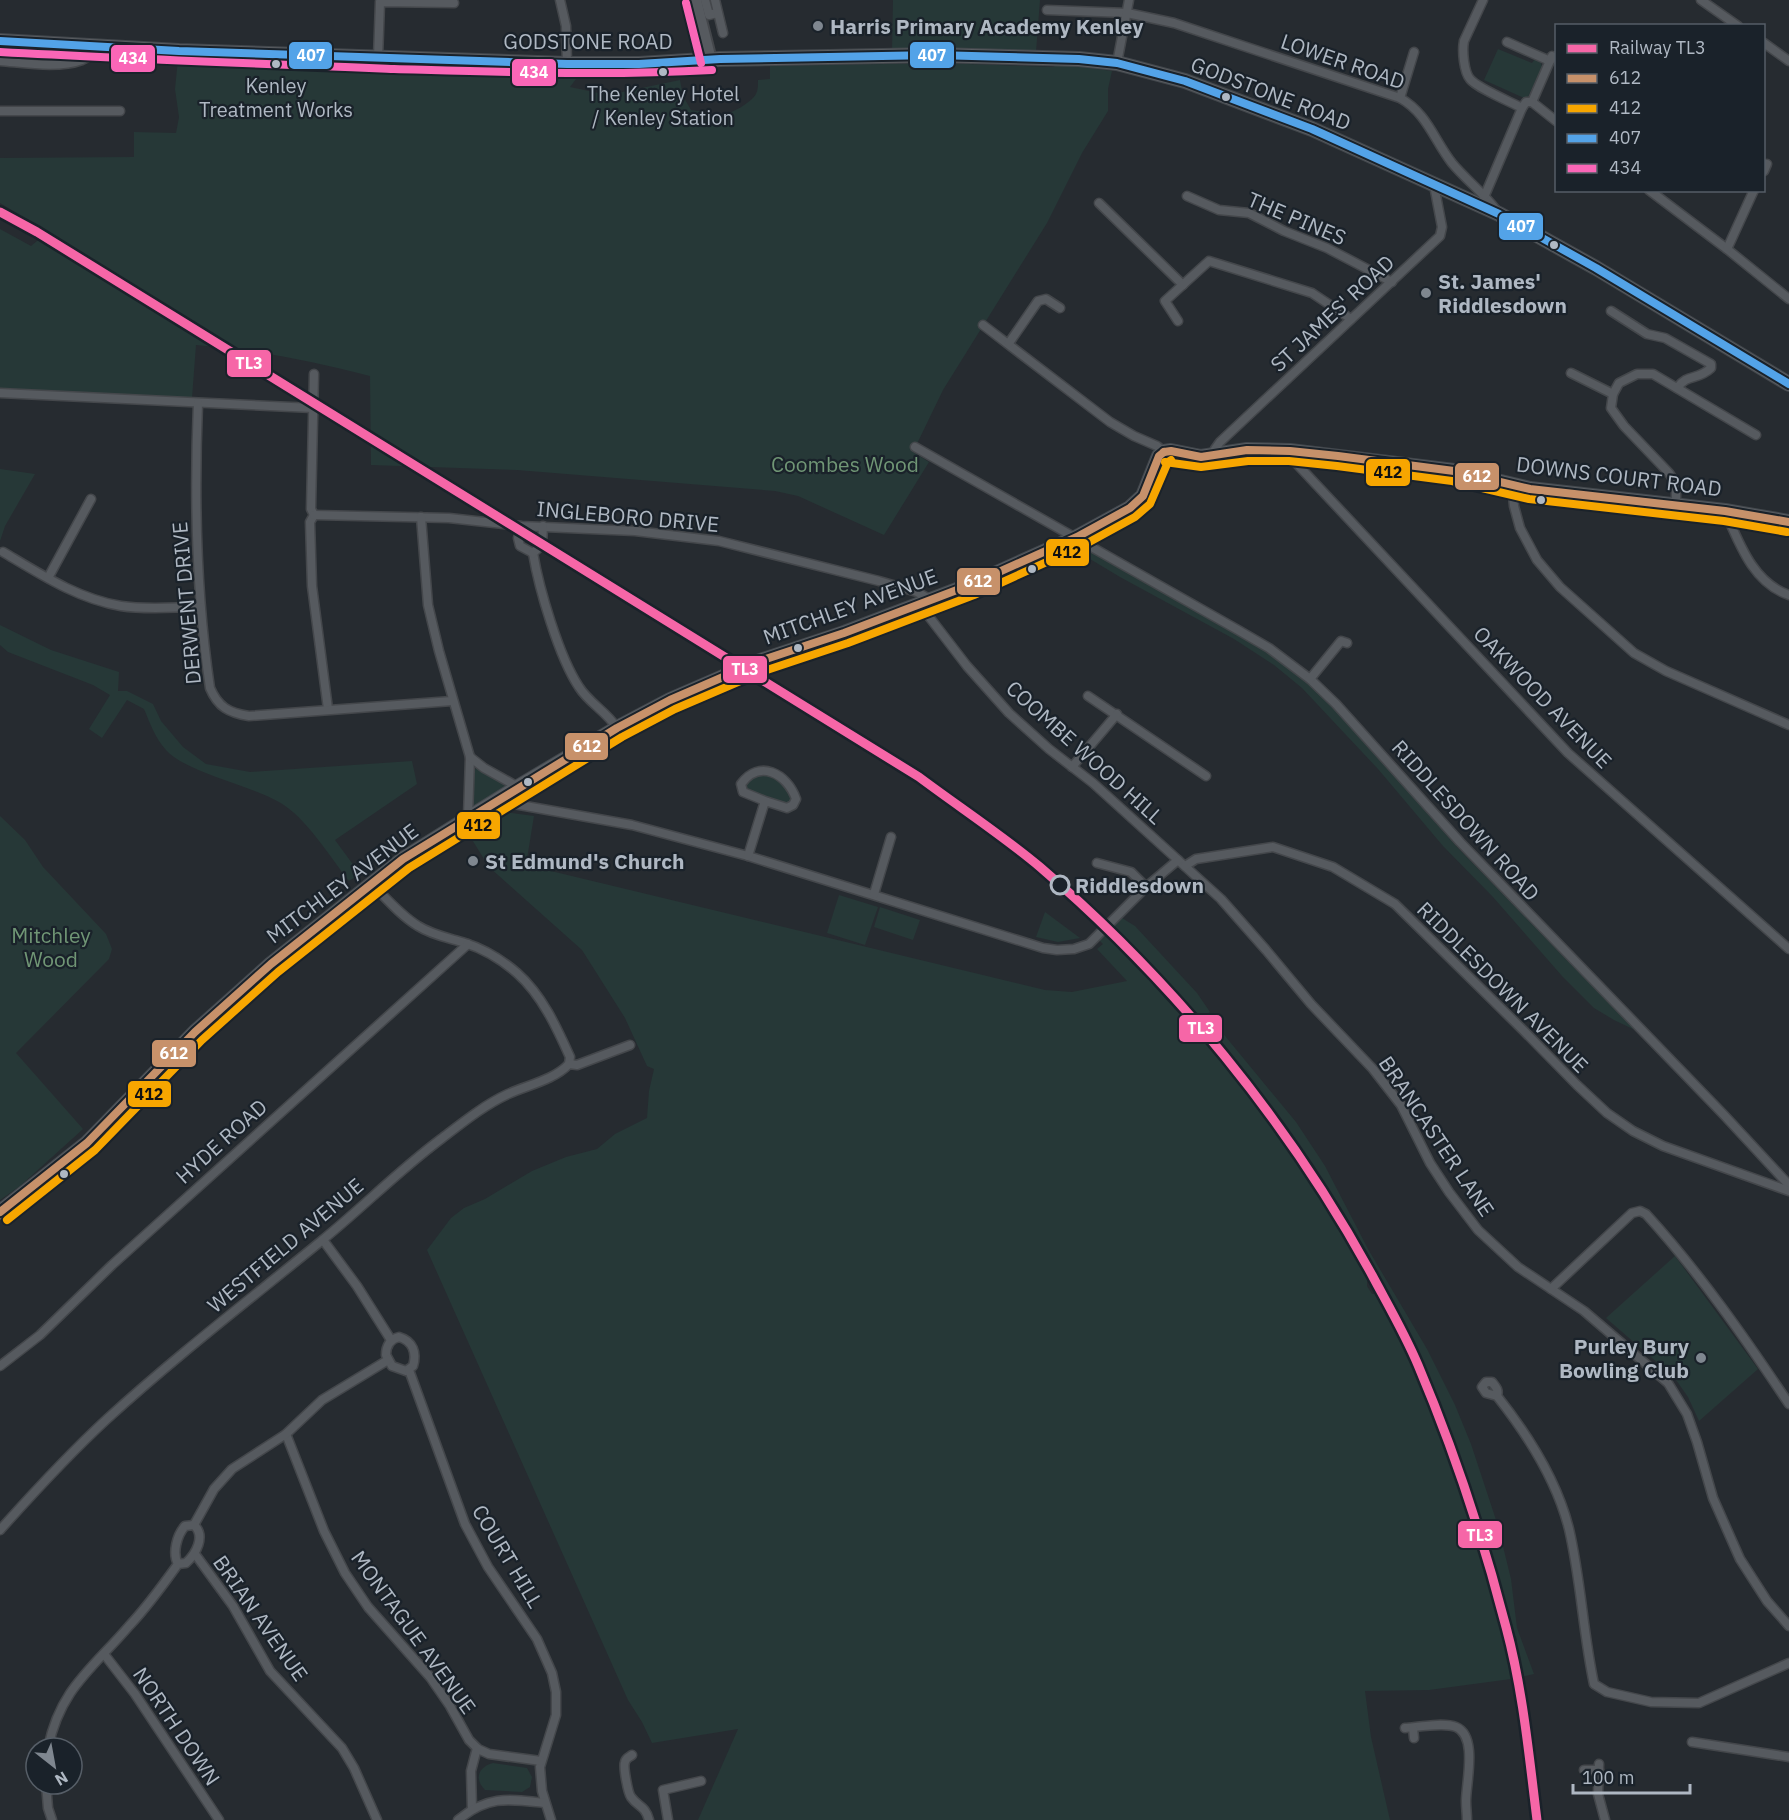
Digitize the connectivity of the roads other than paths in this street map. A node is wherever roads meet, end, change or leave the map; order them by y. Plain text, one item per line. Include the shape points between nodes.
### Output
1 (560, 0) edge
2 (696, 0) edge
3 (705, 0) edge
4 (715, 0) edge
5 (1129, 0) edge
6 (1483, 0) edge
7 (1701, 0) edge
8 (454, 3) dead end
9 (1047, 10) dead end
10 (717, 13) junction
11 (1127, 13) junction
12 (1735, 24) edge
13 (723, 33) dead end
14 (0, 41) edge
15 (1507, 42) dead end
16 (1765, 44) edge
17 (103, 47) junction
18 (1413, 52) dead end
19 (378, 58) junction
20 (1553, 59) edge
21 (711, 60) junction
22 (0, 61) edge
23 (1789, 61) edge
24 (1117, 63) junction
25 (567, 64) junction
26 (1400, 98) junction
27 (1532, 102) junction
28 (1522, 108) junction
29 (0, 111) edge
30 (120, 111) dead end
31 (1555, 119) edge
32 (1434, 185) junction
33 (1753, 192) edge
34 (1659, 194) edge
35 (1485, 195) junction
36 (1187, 196) dead end
37 (1099, 203) dead end
38 (1499, 214) junction
39 (1727, 249) junction
40 (1392, 282) junction
41 (1183, 285) junction
42 (1789, 299) edge
43 (1059, 308) dead end
44 (1611, 311) dead end
45 (1351, 319) junction
46 (1178, 321) dead end
47 (983, 325) dead end
48 (1009, 343) junction
49 (1571, 373) dead end
50 (314, 374) dead end
51 (1789, 384) edge
52 (1677, 388) junction
53 (0, 393) edge
54 (1612, 394) junction
55 (198, 404) junction
56 (313, 408) junction
57 (1756, 435) dead end
58 (915, 447) dead end
59 (1290, 451) junction
60 (1164, 452) junction
61 (1216, 454) junction
62 (1512, 485) junction
63 (91, 499) dead end
64 (1676, 505) junction
65 (1725, 511) junction
66 (314, 515) junction
67 (421, 517) junction
68 (1789, 522) edge
69 (521, 525) junction
70 (543, 526) junction
71 (1077, 537) junction
72 (3, 552) dead end
73 (533, 554) junction
74 (48, 578) junction
75 (1789, 595) edge
76 (925, 602) junction
77 (200, 607) junction
78 (1341, 641) dead end
79 (1310, 679) junction
80 (1088, 696) dead end
81 (452, 701) junction
82 (328, 709) junction
83 (1117, 714) junction
84 (1789, 725) edge
85 (616, 728) junction
86 (470, 757) junction
87 (1072, 767) junction
88 (1206, 776) dead end
89 (518, 787) junction
90 (500, 797) junction
91 (765, 801) junction
92 (468, 817) junction
93 (891, 837) dead end
94 (748, 856) junction
95 (1097, 863) dead end
96 (1182, 863) junction
97 (371, 883) junction
98 (1146, 887) junction
99 (874, 894) junction
100 (468, 944) junction
101 (1789, 949) edge
102 (630, 1045) dead end
103 (569, 1064) junction
104 (1789, 1185) edge
105 (1789, 1191) edge
106 (0, 1212) edge
107 (323, 1240) junction
108 (1551, 1289) junction
109 (392, 1340) junction
110 (388, 1360) junction
111 (0, 1366) edge
112 (409, 1370) junction
113 (1497, 1396) dead end
114 (1789, 1404) edge
115 (286, 1434) junction
116 (194, 1525) junction
117 (0, 1530) edge
118 (195, 1554) junction
119 (178, 1564) junction
120 (1789, 1626) edge
121 (104, 1654) junction
122 (1789, 1663) edge
123 (51, 1736) edge
124 (1414, 1738) dead end
125 (1692, 1742) dead end
126 (477, 1748) junction
127 (632, 1755) dead end
128 (1789, 1757) edge
129 (541, 1761) junction
130 (1584, 1770) dead end
131 (701, 1781) dead end
132 (47, 1796) edge
133 (545, 1803) junction
134 (472, 1809) junction
135 (52, 1820) edge
136 (219, 1820) edge
137 (376, 1820) edge
138 (458, 1820) edge
139 (550, 1820) edge
140 (649, 1820) edge
141 (668, 1820) edge
142 (1467, 1820) edge
143 (1605, 1820) edge

1 - 25 street via 566,26
2 - 21 street
3 - 10 street via 709,15
4 - 10 street
5 - 11 street
6 - 28 street via 1464,41 1468,76
7 - 12 street
8 - 19 street via 380,3
9 - 11 street, LOWER ROAD
10 - 13 street
11 - 24 street
11 - 26 street, LOWER ROAD via 1174,23
14 - 17 highway, GODSTONE ROAD
15 - 20 street
16 - 23 street
17 - 19 highway, GODSTONE ROAD
17 - 22 street via 83,60 68,63
18 - 26 street
19 - 25 highway, GODSTONE ROAD
20 - 27 street
21 - 24 highway, GODSTONE ROAD via 935,55
21 - 25 highway, GODSTONE ROAD
24 - 32 highway, GODSTONE ROAD via 1196,85 1312,129
26 - 35 street, LOWER ROAD via 1424,118 1450,161
27 - 28 street via 1526,102
27 - 31 street
28 - 35 street
29 - 30 street
32 - 38 highway, GODSTONE ROAD
32 - 40 street, ST JAMES' ROAD via 1442,226 1440,236
33 - 39 street
34 - 39 street
35 - 38 street, LOWER ROAD
36 - 40 street, THE PINES via 1219,210 1249,213
37 - 41 street
38 - 51 highway, GODSTONE ROAD via 1596,267
39 - 42 street
40 - 45 street, ST JAMES' ROAD
41 - 45 street via 1209,261 1312,293
41 - 46 street via 1165,302
43 - 48 street via 1046,299 1038,301
44 - 52 street via 1647,334 1665,338 1710,362 1711,368 1702,376 1682,381
45 - 61 street, ST JAMES' ROAD via 1220,442
47 - 48 street, DOWNS COURT ROAD
48 - 60 street, DOWNS COURT ROAD via 1110,422
49 - 54 street
50 - 56 street
52 - 54 street via 1653,374 1642,373 1623,380
52 - 57 street
53 - 55 street
54 - 64 street via 1611,408 1616,417 1676,484
55 - 56 street
55 - 77 street, DERWENT DRIVE via 195,468
56 - 66 street
58 - 71 street, RIDDLESDOWN ROAD
59 - 61 main road, DOWNS COURT ROAD
59 - 62 main road, DOWNS COURT ROAD via 1454,471
59 - 101 street, OAKWOOD AVENUE via 1296,463 1568,753
60 - 61 main road, DOWNS COURT ROAD via 1201,457
60 - 71 main road, MITCHLEY AVENUE via 1143,496 1130,508
62 - 64 main road, DOWNS COURT ROAD
62 - 84 street via 1520,528 1537,560 1560,587 1634,653
63 - 74 street
64 - 65 main road, DOWNS COURT ROAD
65 - 68 main road, DOWNS COURT ROAD
65 - 75 street via 1747,558 1767,584
66 - 67 street, INGLEBORO DRIVE
66 - 82 street via 310,522 312,586
67 - 69 street, INGLEBORO DRIVE
67 - 81 street via 428,605
69 - 70 street, INGLEBORO DRIVE
69 - 73 street via 520,546
70 - 73 street via 542,545
70 - 76 street, INGLEBORO DRIVE via 719,541 917,592
71 - 76 main road, MITCHLEY AVENUE
71 - 79 street, RIDDLESDOWN ROAD via 1269,648
72 - 74 street
73 - 85 street via 563,654 578,685
74 - 77 street via 121,606
76 - 85 main road, MITCHLEY AVENUE via 736,670
76 - 87 street, COOMBE WOOD HILL via 967,666 1009,712
77 - 82 street, DERWENT DRIVE via 210,688 224,709 249,716
78 - 79 street
79 - 104 street, RIDDLESDOWN ROAD via 1460,843
80 - 83 street
81 - 82 street, DERWENT DRIVE
81 - 86 street
83 - 87 street
83 - 88 street
85 - 89 main road, MITCHLEY AVENUE
86 - 89 street
86 - 92 street
87 - 96 street, COOMBE WOOD HILL
89 - 90 main road, MITCHLEY AVENUE
90 - 92 main road, MITCHLEY AVENUE
90 - 94 street via 514,804 632,825
91 - 91 street via 743,792 741,784 745,778 756,772 779,775 790,784 796,799 787,808
91 - 94 street
92 - 97 main road, MITCHLEY AVENUE
93 - 99 street
94 - 99 street
95 - 98 street via 1131,872
96 - 98 street
96 - 105 street, RIDDLESDOWN AVENUE via 1273,847 1333,867 1395,904 1607,1113 1663,1146
96 - 108 street, BRANCASTER LANE via 1238,917 1389,1088 1430,1163 1478,1230 1518,1267
97 - 100 street via 418,927
97 - 106 main road, MITCHLEY AVENUE via 195,1032 87,1143
98 - 99 street via 1089,944 1057,950
100 - 103 street via 499,960 533,990 562,1040
100 - 111 street, HYDE ROAD via 112,1265 40,1335
102 - 103 street, WESTFIELD AVENUE via 577,1065
103 - 107 street, WESTFIELD AVENUE via 475,1113 403,1169
107 - 109 street, COURT HILL
107 - 117 street, WESTFIELD AVENUE via 108,1418 45,1479
108 - 114 street via 1632,1213 1640,1211 1682,1255
108 - 120 street, BRANCASTER LANE via 1623,1342 1677,1395 1697,1442 1713,1498 1740,1559
109 - 110 street via 387,1348
109 - 112 street, COURT HILL via 403,1338 412,1346 415,1361
110 - 112 street via 398,1370
110 - 115 street, BRIAN AVENUE via 322,1400
112 - 129 street, COURT HILL via 465,1524 488,1567 537,1640 552,1672 556,1712
113 - 122 street via 1535,1450 1566,1519 1594,1684 1607,1692 1651,1702 1699,1703
115 - 116 street, BRIAN AVENUE via 226,1475
115 - 126 street, MONTAGUE AVENUE via 345,1573 365,1603 430,1677
116 - 118 street, BRIAN AVENUE via 200,1532
116 - 119 street, BRIAN AVENUE via 185,1526 180,1533
118 - 119 street, BRIAN AVENUE via 184,1564
118 - 137 street, BRIAN AVENUE via 233,1606 270,1671 342,1748
119 - 121 street, BRIAN AVENUE
121 - 123 street, BRIAN AVENUE via 63,1703
121 - 136 street, NORTH DOWN
124 - 142 street via 1409,1728 1455,1726 1463,1732 1469,1756
125 - 128 street
126 - 129 street via 494,1755
126 - 134 street via 471,1771
127 - 140 street via 624,1765 629,1793 645,1809
129 - 133 street, COURT HILL
130 - 143 street via 1599,1767 1598,1794
131 - 141 street via 663,1791
132 - 135 street
133 - 134 street via 499,1800
133 - 139 street, COURT HILL
134 - 138 street

